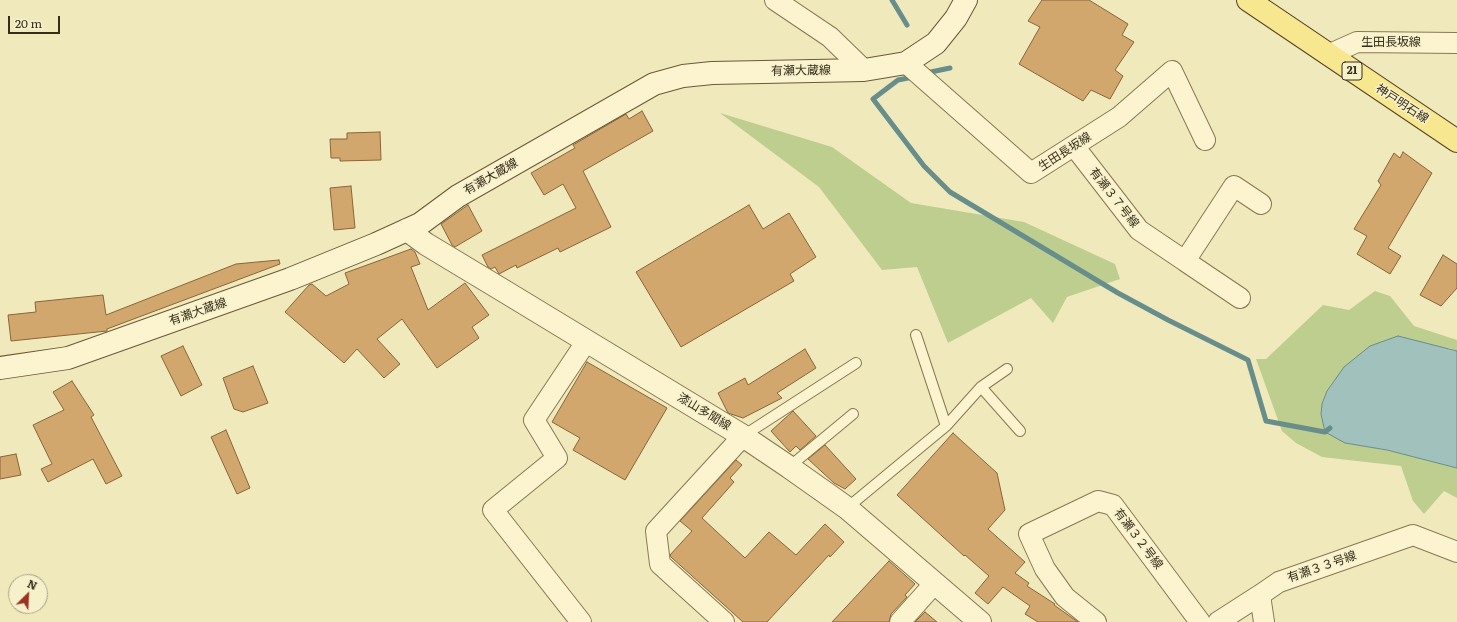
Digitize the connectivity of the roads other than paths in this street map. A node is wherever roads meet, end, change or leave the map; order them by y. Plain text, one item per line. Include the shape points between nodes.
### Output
1 (775, 0) edge
2 (966, 0) edge
3 (1248, 0) edge
4 (1457, 42) edge
5 (1328, 55) junction
6 (906, 63) junction
7 (864, 70) junction
8 (1205, 140) dead end
9 (1457, 141) edge
10 (1074, 146) junction
11 (1261, 204) dead end
12 (407, 230) junction
13 (1185, 261) junction
14 (1240, 298) dead end
15 (916, 335) dead end
16 (586, 342) junction
17 (856, 363) dead end
18 (0, 368) edge
19 (1007, 368) dead end
20 (981, 387) junction
21 (853, 414) dead end
22 (946, 426) junction
23 (1020, 431) dead end
24 (743, 436) junction
25 (789, 467) junction
26 (847, 508) junction
27 (1457, 552) edge
28 (934, 584) junction
29 (1260, 595) junction
30 (581, 622) edge
31 (724, 622) edge
32 (900, 622) edge
33 (980, 622) edge
34 (1096, 622) edge
35 (1200, 622) edge
36 (1218, 622) edge
37 (1264, 622) edge

1 - 7 street via 830,37
2 - 6 main road, 有瀬大蔵線 via 956,18 936,43
3 - 5 main road, 神戸明石線 / 21
4 - 5 street, 生田長坂線 via 1357,42
5 - 9 main road, 神戸明石線 / 21
6 - 7 main road, 有瀬大蔵線
6 - 10 street, 生田長坂線 via 1031,173
7 - 12 main road, 有瀬大蔵線 via 712,73 683,76 654,84 458,196 420,224
8 - 10 street, 生田長坂線 via 1172,71 1119,117
10 - 13 street, 有瀬３７号線 via 1139,230
11 - 13 street via 1234,186
12 - 16 main road, 漆山多聞線
12 - 18 main road, 有瀬大蔵線 via 290,279 68,358
13 - 14 street, 有瀬３７号線
15 - 22 lane
16 - 24 main road, 漆山多聞線
16 - 30 street via 534,420 557,458 493,510
17 - 24 lane
19 - 20 lane
20 - 22 lane
20 - 23 lane
21 - 25 lane
22 - 26 lane
24 - 25 main road, 漆山多聞線
24 - 31 street via 656,531 660,564
25 - 26 main road, 漆山多聞線
26 - 28 main road, 漆山多聞線
27 - 29 street, 有瀬３３号線 via 1412,535 1279,582
28 - 32 street
28 - 33 main road, 漆山多聞線
29 - 36 street, 有瀬３３号線
29 - 37 street
34 - 35 street, 有瀬３２号線 via 1065,597 1045,569 1029,534 1098,500 1113,505

